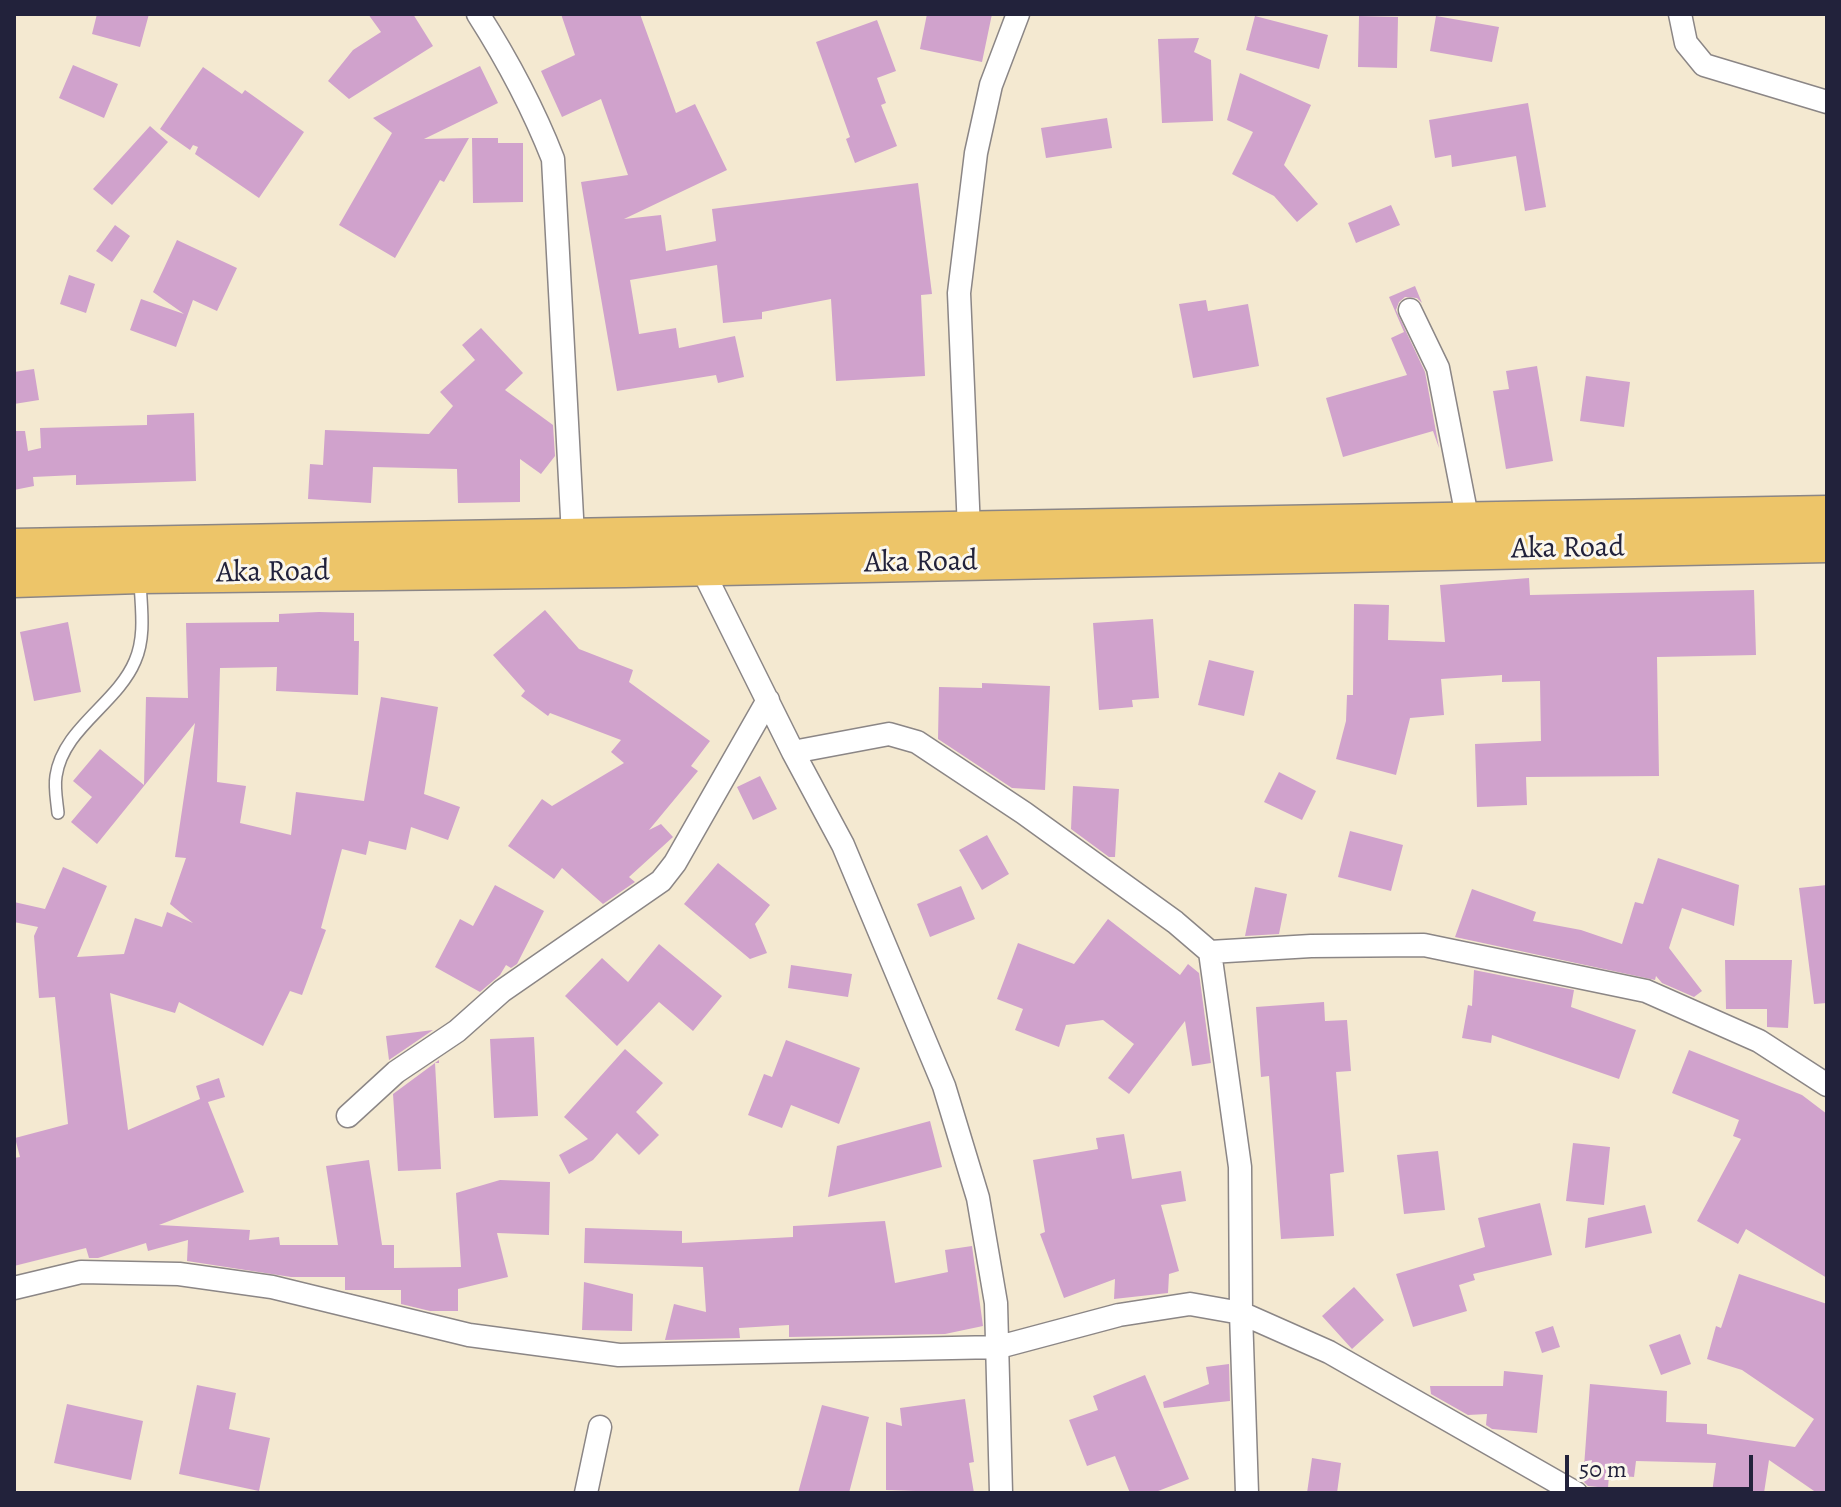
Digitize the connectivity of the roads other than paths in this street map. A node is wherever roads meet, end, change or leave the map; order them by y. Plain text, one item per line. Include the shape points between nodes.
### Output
1 (478, 14) edge
2 (1018, 14) edge
3 (1680, 14) edge
4 (1827, 102) edge
5 (1410, 310) dead end
6 (1827, 514) edge
7 (1468, 522) junction
8 (969, 530) junction
9 (573, 536) junction
10 (1827, 544) edge
11 (14, 547) edge
12 (701, 567) junction
13 (140, 575) junction
14 (14, 579) edge
15 (768, 700) junction
16 (793, 752) junction
17 (58, 813) dead end
18 (1210, 952) junction
19 (1827, 1085) edge
20 (348, 1116) dead end
21 (14, 1288) edge
22 (1241, 1313) junction
23 (999, 1347) junction
24 (600, 1427) dead end
25 (586, 1493) edge
26 (1001, 1493) edge
27 (1247, 1493) edge
28 (1576, 1493) edge

1 - 9 street via 537,117 553,159
2 - 8 street via 982,126 959,293
3 - 4 street via 1686,43 1704,65
5 - 7 street via 1438,368
6 - 7 main road, Aka Road
7 - 8 main road, Aka Road
8 - 9 main road, Aka Road
9 - 11 main road, Aka Road
10 - 12 main road, Aka Road
12 - 13 main road, Aka Road
12 - 15 street
13 - 14 main road, Aka Road
13 - 17 lane via 142,635 135,661 65,747 56,777
15 - 16 street
15 - 20 street via 661,881 502,991
16 - 18 street via 889,734 917,742 1100,867
16 - 23 street via 843,845 944,1086 978,1198
18 - 19 street via 1424,945 1646,991 1759,1041
18 - 22 street via 1240,1167
21 - 23 street via 81,1272 179,1274 272,1287 469,1335 619,1355
22 - 23 street via 1190,1304 1119,1315
22 - 27 street
22 - 28 street via 1329,1352
23 - 26 street
24 - 25 street

